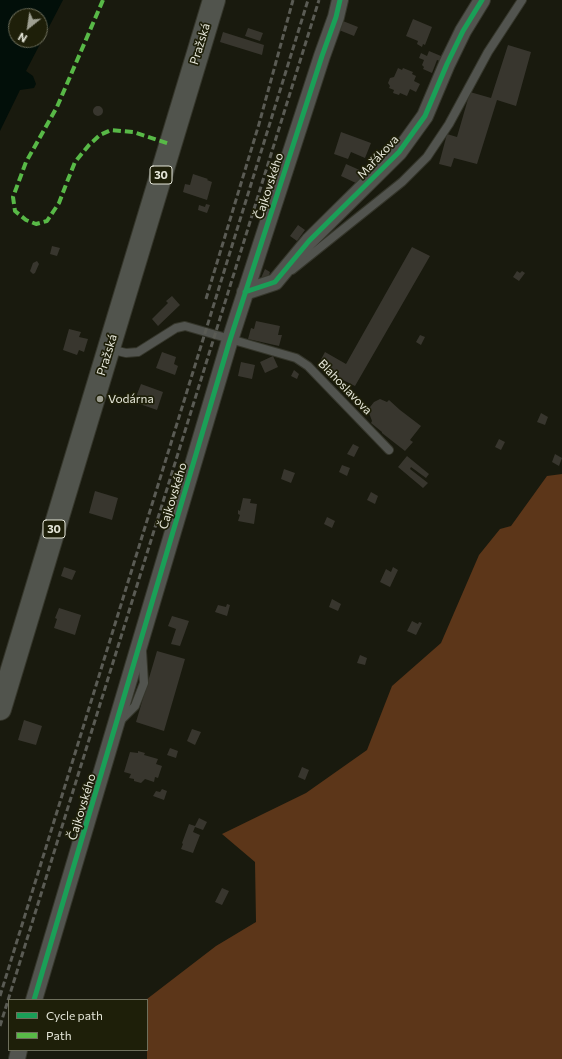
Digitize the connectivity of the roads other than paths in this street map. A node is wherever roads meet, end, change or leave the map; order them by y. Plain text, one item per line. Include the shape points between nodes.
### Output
1 (214, 0) edge
2 (340, 0) edge
3 (482, 0) edge
4 (522, 0) edge
5 (275, 282) junction
6 (245, 292) junction
7 (230, 339) junction
8 (108, 349) junction
9 (389, 450) dead end
10 (0, 709) edge
11 (34, 999) edge

1 - 8 main road, Pražská / 30
2 - 6 street, Čajkovského
3 - 5 street, Mařákova via 460,37 425,116 399,152 308,241
4 - 5 lane via 488,52 449,124 427,157 402,182
5 - 6 street
6 - 7 street, Čajkovského
7 - 8 lane, Blahoslavova via 185,326 176,328 138,352 126,353
7 - 9 lane, Blahoslavova via 296,358 308,366
7 - 11 street, Čajkovského
8 - 10 main road, Pražská / 30

